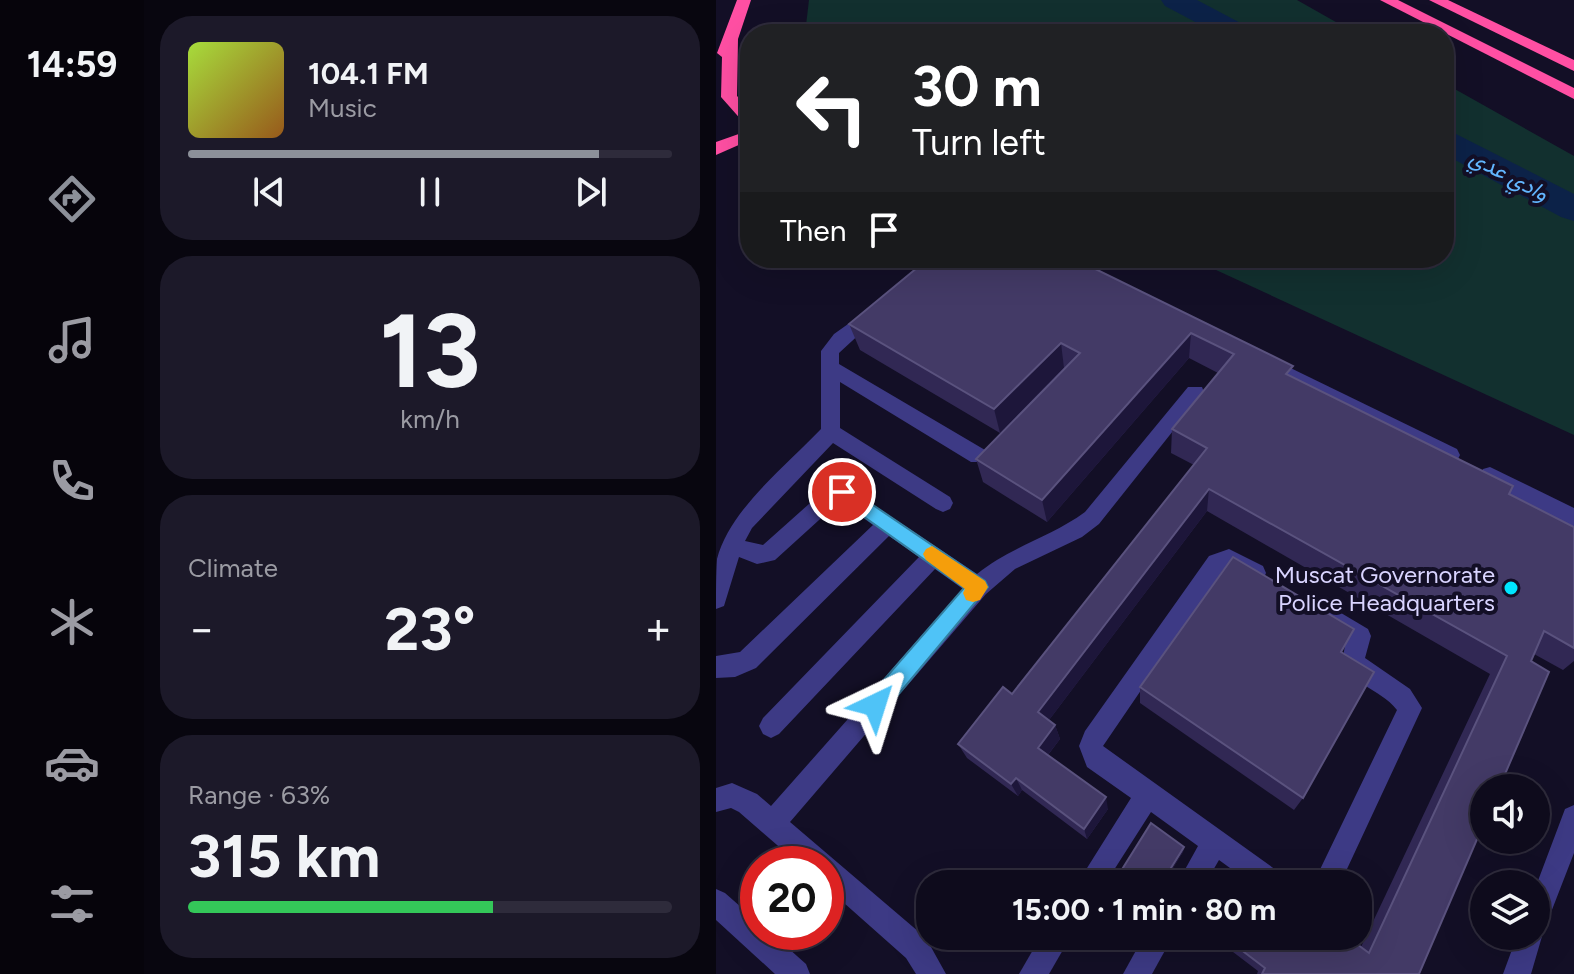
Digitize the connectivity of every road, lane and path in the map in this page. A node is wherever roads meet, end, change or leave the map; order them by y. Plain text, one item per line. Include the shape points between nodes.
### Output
1 (744, 0) edge
2 (1387, 0) edge
3 (1436, 0) edge
4 (1435, 24) edge
5 (1454, 34) edge
6 (731, 40) junction
7 (1574, 66) edge
8 (716, 73) edge
9 (1574, 94) edge
10 (716, 103) edge
11 (740, 110) edge
12 (740, 138) edge
13 (716, 150) edge
14 (885, 303) edge
15 (1253, 356) edge
16 (828, 366) junction
17 (1195, 392) dead end
18 (831, 432) junction
19 (978, 456) edge
20 (943, 503) dead end
21 (1574, 518) edge
22 (888, 523) junction
23 (732, 545) junction
24 (934, 556) junction
25 (1275, 584) edge
26 (978, 587) junction
27 (716, 599) edge
28 (1314, 607) edge
29 (716, 667) edge
30 (771, 726) dead end
31 (1148, 795) junction
32 (716, 800) edge
33 (1574, 818) edge
34 (772, 824) junction
35 (1215, 842) junction
36 (798, 846) edge
37 (1099, 870) edge
38 (1198, 870) edge
39 (1254, 870) edge
40 (1333, 870) edge
41 (1550, 884) edge
42 (844, 886) edge
43 (716, 902) edge
44 (1048, 950) edge
45 (1151, 950) edge
46 (1526, 950) edge
47 (796, 974) edge
48 (932, 974) edge
49 (1033, 974) edge
50 (1137, 974) edge
51 (1517, 974) edge

1 - 6 highway
2 - 4 highway
3 - 7 highway
5 - 9 highway
6 - 8 highway
6 - 10 highway
6 - 11 highway via 728,91
12 - 13 highway
14 - 16 lane via 834,344
15 - 21 lane
16 - 18 lane
16 - 19 lane
17 - 26 lane via 1092,518 1008,562
18 - 20 lane
18 - 23 lane via 745,522
22 - 23 lane via 848,495 835,493 768,553 757,555
22 - 24 lane
22 - 29 lane via 748,660
23 - 27 lane
24 - 26 lane
24 - 30 lane
25 - 31 lane via 1235,561 1221,559 1093,739 1096,758
26 - 34 lane
28 - 40 lane via 1357,632 1355,664 1410,708
31 - 35 lane
31 - 37 lane
32 - 34 lane via 732,795
33 - 41 lane
34 - 36 lane
35 - 38 lane
35 - 39 lane
42 - 48 lane via 916,948
43 - 47 lane
44 - 49 lane
45 - 50 lane
46 - 51 lane

